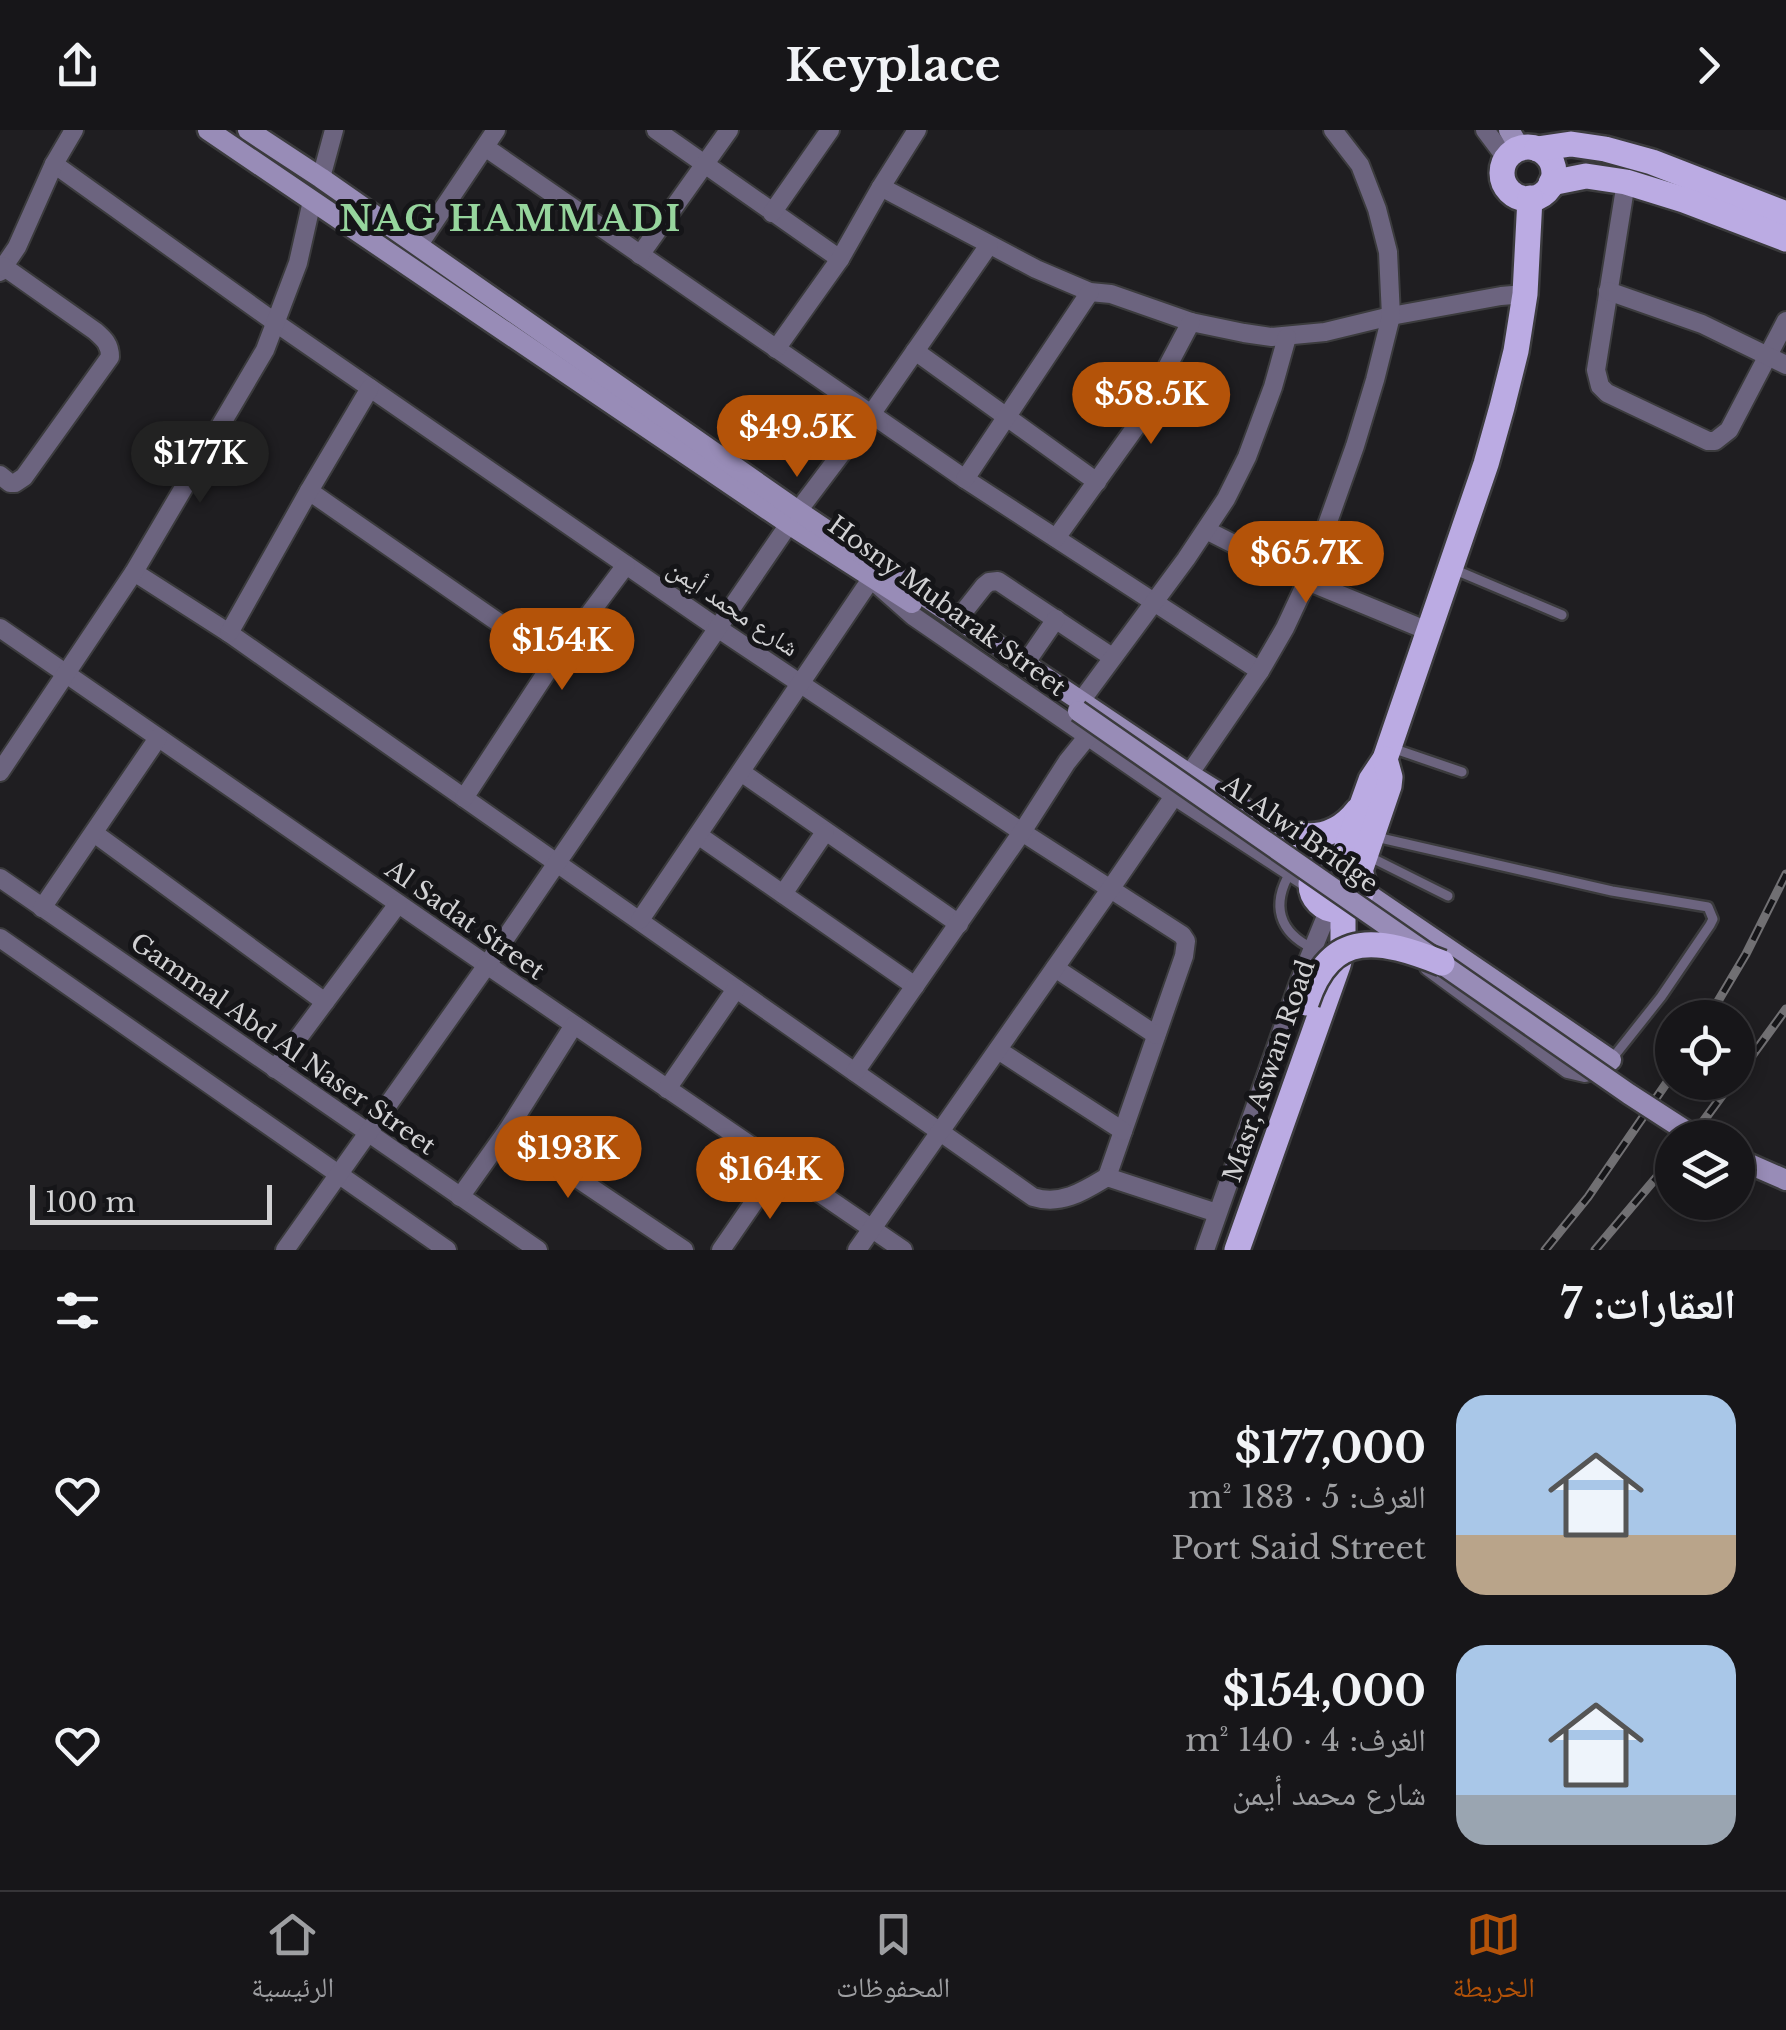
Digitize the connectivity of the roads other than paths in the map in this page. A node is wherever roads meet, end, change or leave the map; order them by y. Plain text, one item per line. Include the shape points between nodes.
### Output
1 (74, 130) edge
2 (208, 130) edge
3 (248, 130) edge
4 (334, 130) edge
5 (496, 130) edge
6 (656, 130) edge
7 (729, 130) edge
8 (830, 130) edge
9 (917, 130) edge
10 (1333, 130) edge
11 (1485, 130) edge
12 (485, 147) junction
13 (1529, 161) edge
14 (706, 163) junction
15 (54, 164) junction
16 (320, 178) junction
17 (1626, 182) junction
18 (881, 187) junction
19 (312, 200) junction
20 (772, 213) junction
21 (1786, 214) edge
22 (1786, 227) edge
23 (1786, 240) edge
24 (9, 244) edge
25 (989, 244) junction
26 (418, 246) junction
27 (640, 255) junction
28 (840, 259) junction
29 (2, 269) edge
30 (1608, 291) junction
31 (1090, 292) junction
32 (1524, 294) junction
33 (1392, 316) junction
34 (1192, 322) junction
35 (1786, 322) edge
36 (276, 323) junction
37 (1287, 337) junction
38 (776, 349) junction
39 (915, 351) junction
40 (1768, 356) junction
41 (1786, 365) edge
42 (370, 388) junction
43 (872, 413) junction
44 (1008, 416) junction
45 (0, 475) edge
46 (965, 479) junction
47 (1098, 482) junction
48 (309, 491) junction
49 (793, 518) junction
50 (1206, 530) junction
51 (1056, 538) junction
52 (626, 565) junction
53 (1451, 568) junction
54 (134, 572) junction
55 (870, 578) junction
56 (1307, 581) junction
57 (1153, 602) junction
58 (1562, 615) dead end
59 (1056, 619) junction
60 (958, 620) junction
61 (716, 627) junction
62 (0, 628) edge
63 (1428, 632) junction
64 (230, 633) junction
65 (1112, 657) junction
66 (554, 660) junction
67 (1026, 664) junction
68 (1260, 672) junction
69 (67, 674) junction
70 (801, 684) junction
71 (1080, 706) junction
72 (1088, 736) junction
73 (158, 738) junction
74 (1387, 753) junction
75 (0, 772) edge
76 (741, 772) junction
77 (1462, 772) dead end
78 (1189, 774) junction
79 (1173, 795) junction
80 (464, 798) junction
81 (1363, 802) junction
82 (1279, 830) junction
83 (94, 832) junction
84 (825, 832) junction
85 (1022, 832) junction
86 (698, 835) junction
87 (556, 861) junction
88 (1342, 871) junction
89 (0, 878) edge
90 (1111, 888) junction
91 (783, 894) junction
92 (1448, 896) dead end
93 (398, 904) junction
94 (42, 908) junction
95 (640, 920) junction
96 (959, 924) junction
97 (0, 938) edge
98 (1312, 948) junction
99 (1442, 963) junction
100 (487, 966) junction
101 (1055, 968) junction
102 (915, 986) junction
103 (736, 989) junction
104 (325, 1002) junction
105 (574, 1025) junction
106 (1156, 1035) junction
107 (998, 1050) junction
108 (1611, 1060) junction
109 (275, 1069) junction
110 (855, 1072) junction
111 (667, 1089) junction
112 (1670, 1120) edge
113 (507, 1131) junction
114 (940, 1131) junction
115 (1123, 1131) junction
116 (367, 1132) junction
117 (779, 1166) junction
118 (1755, 1166) edge
119 (337, 1174) junction
120 (1107, 1177) junction
121 (1786, 1180) edge
122 (460, 1197) junction
123 (1217, 1213) junction
124 (871, 1229) junction
125 (435, 1247) edge
126 (285, 1250) edge
127 (538, 1250) edge
128 (684, 1250) edge
129 (721, 1250) edge
130 (857, 1250) edge
131 (902, 1250) edge
132 (1205, 1250) edge
133 (1222, 1250) edge
134 (1237, 1250) edge

1 - 15 street
2 - 19 main road, Hosny Mubarak Street
3 - 16 main road, Hosny Mubarak Street
4 - 16 street
5 - 12 street
6 - 14 street
7 - 14 street
8 - 20 street
9 - 18 street
10 - 33 street via 1360,166 1377,209
11 - 13 street
12 - 26 street
12 - 27 street
13 - 17 main road
13 - 21 main road via 1571,144 1605,150
13 - 22 main road via 1589,161 1636,170
13 - 32 main road, Masr, Aswan Road
14 - 20 street
14 - 27 street
15 - 24 street
15 - 36 street, شارع محمد أيمن
16 - 26 main road, Hosny Mubarak Street
17 - 23 main road
17 - 30 street
18 - 25 street
18 - 28 street
19 - 36 street
19 - 49 main road, Hosny Mubarak Street
20 - 28 street
24 - 29 street
25 - 31 street
25 - 39 street
26 - 49 main road, Hosny Mubarak Street
27 - 38 street
28 - 38 street
29 - 45 street via 95,331 110,357 24,477 10,483
30 - 40 street
30 - 40 street via 1596,370 1600,386 1708,441 1729,430
31 - 34 street
31 - 44 street
32 - 33 street
32 - 53 main road, Masr, Aswan Road via 1502,407
33 - 37 street
33 - 56 street
34 - 37 street
34 - 47 street
35 - 40 street
36 - 42 street, شارع محمد أيمن
36 - 54 street
37 - 50 street via 1246,457
38 - 43 street
39 - 43 street
39 - 44 street
40 - 41 street
42 - 48 street
42 - 52 street, شارع محمد أيمن
43 - 46 street
43 - 49 street
44 - 46 street
44 - 47 street
46 - 51 street
47 - 51 street
48 - 64 street
48 - 66 street
49 - 55 main road, Hosny Mubarak Street
49 - 60 main road, Hosny Mubarak Street
49 - 61 street
50 - 56 street
50 - 57 street
51 - 57 street
52 - 61 street, شارع محمد أيمن
52 - 66 street
53 - 58 lane
53 - 63 main road, Masr, Aswan Road
54 - 64 street
54 - 69 street
55 - 70 street
55 - 71 main road, Al Alwi Bridge
55 - 72 street, Hosny Mubarak Street
56 - 63 street
56 - 68 street
57 - 65 street
57 - 68 street
59 - 60 street via 993,581
59 - 65 street
59 - 67 street
60 - 67 main road, Hosny Mubarak Street
61 - 70 street, شارع محمد أيمن
61 - 87 street
62 - 69 street, Al Sadat Street
63 - 74 main road, Masr, Aswan Road
64 - 80 street
65 - 71 street
66 - 80 street
67 - 71 main road, Hosny Mubarak Street
68 - 78 street
69 - 73 street, Al Sadat Street
69 - 75 street
70 - 76 street
70 - 85 street, شارع محمد أيمن
71 - 78 main road, Hosny Mubarak Street
71 - 99 main road, Al Alwi Bridge, bridge
72 - 79 street, Hosny Mubarak Street
72 - 85 street
73 - 83 street
73 - 93 street, Al Sadat Street
74 - 77 lane
74 - 81 main road, Masr, Aswan Road
74 - 88 main road, Masr, Aswan Road via 1389,786
76 - 84 street
76 - 86 street
78 - 79 street
78 - 82 main road, Hosny Mubarak Street
79 - 88 street, Hosny Mubarak Street
79 - 90 street
80 - 87 street
81 - 82 main road via 1327,834
81 - 88 main road, Masr, Aswan Road
82 - 88 main road, Hosny Mubarak Street
83 - 94 street
83 - 104 street
84 - 91 street
84 - 96 street
85 - 90 street, شارع محمد أيمن
85 - 96 street
86 - 91 street
86 - 95 street
87 - 95 street
87 - 100 street
88 - 92 lane
88 - 98 street
88 - 98 lane via 1282,885 1281,916 1298,941
88 - 108 main road, Hosny Mubarak Street
88 - 108 street, Hosny Mubarak Street via 1568,1069 1585,1073
88 - 108 lane via 1612,891 1708,907 1710,925
88 - 134 main road, Masr, Aswan Road via 1338,965
89 - 94 street, Gammal Abd Al Naser Street
90 - 101 street
90 - 106 street, شارع محمد أيمن via 1186,941
91 - 102 street
93 - 100 street, Al Sadat Street
93 - 104 street
94 - 109 street, Gammal Abd Al Naser Street
95 - 103 street
96 - 102 street
97 - 119 street
98 - 123 street
99 - 112 main road, Al Alwi Bridge, bridge
99 - 133 main road, bridge via 1392,945 1360,945 1320,972
100 - 105 street, Al Sadat Street
100 - 116 street
101 - 106 street
101 - 107 street
102 - 110 street
103 - 110 street
103 - 111 street
104 - 109 street
105 - 111 street, Al Sadat Street
105 - 113 street
106 - 115 street, شارع محمد أيمن
107 - 114 street
107 - 115 street
109 - 116 street, Gammal Abd Al Naser Street
110 - 114 street
111 - 117 street, Al Sadat Street
113 - 122 street
113 - 128 street
114 - 120 street via 1044,1201 1070,1198
114 - 124 street
115 - 120 street, شارع محمد أيمن
116 - 119 street
116 - 122 street, Gammal Abd Al Naser Street
117 - 124 street, Al Sadat Street
117 - 129 street
118 - 121 main road
119 - 125 street
119 - 126 street
120 - 123 street
122 - 127 street, Gammal Abd Al Naser Street
123 - 132 street
124 - 130 street
124 - 131 street, Al Sadat Street

